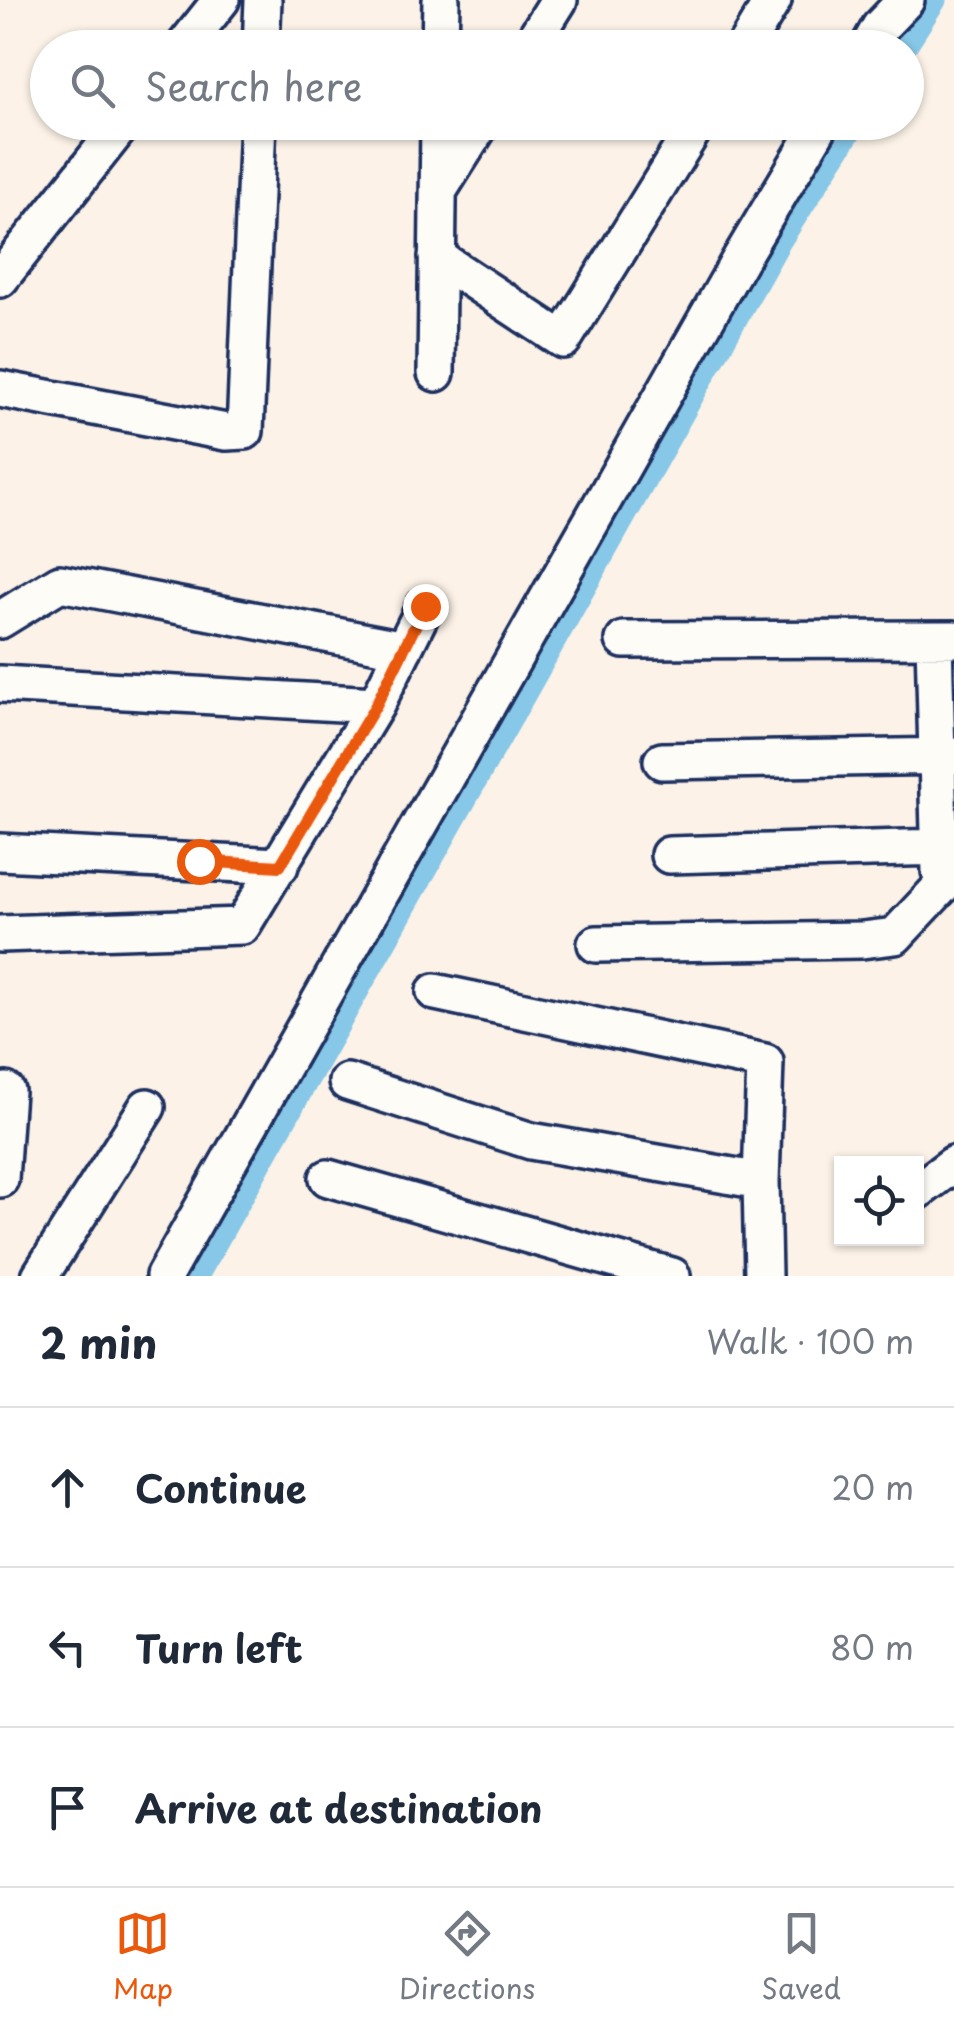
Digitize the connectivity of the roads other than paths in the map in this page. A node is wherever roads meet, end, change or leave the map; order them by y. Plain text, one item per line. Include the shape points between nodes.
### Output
1 (221, 0) edge
2 (263, 0) edge
3 (441, 0) edge
4 (559, 0) edge
5 (773, 0) edge
6 (906, 0) edge
7 (198, 30) edge
8 (262, 30) edge
9 (440, 30) edge
10 (540, 30) edge
11 (755, 30) edge
12 (878, 30) edge
13 (110, 140) edge
14 (257, 140) edge
15 (439, 140) edge
16 (471, 140) edge
17 (687, 140) edge
18 (811, 140) edge
19 (438, 191) junction
20 (438, 257) junction
21 (0, 279) edge
22 (436, 372) dead end
23 (0, 390) edge
24 (425, 606) dead end
25 (0, 620) edge
26 (624, 640) dead end
27 (944, 640) edge
28 (404, 649) junction
29 (0, 684) edge
30 (376, 705) junction
31 (946, 756) edge
32 (662, 761) dead end
33 (940, 847) junction
34 (0, 852) edge
35 (669, 855) dead end
36 (280, 866) junction
37 (948, 895) edge
38 (0, 934) edge
39 (596, 944) dead end
40 (435, 992) dead end
41 (346, 1082) dead end
42 (6, 1090) dead end
43 (146, 1107) dead end
44 (954, 1164) edge
45 (328, 1178) dead end
46 (0, 1179) edge
47 (761, 1181) junction
48 (924, 1186) edge
49 (40, 1276) edge
50 (164, 1276) edge
51 (672, 1276) edge
52 (762, 1276) edge

1 - 7 street
2 - 8 street
3 - 9 street
4 - 10 street
5 - 11 street
6 - 12 street
13 - 21 street
14 - 23 street via 245,432
15 - 19 street
16 - 19 street
17 - 20 street via 563,340
18 - 50 street
19 - 20 street
20 - 22 street
24 - 28 street
25 - 28 street via 60,583
26 - 27 street
27 - 31 street
28 - 30 street
29 - 30 street
30 - 36 street
31 - 32 street
31 - 33 street
33 - 35 street
33 - 37 street
34 - 36 street
36 - 38 street via 239,926
37 - 39 street via 895,936
40 - 47 street via 765,1062
41 - 47 street via 531,1142
42 - 46 street
43 - 49 street
44 - 48 street
45 - 51 street
47 - 52 street

